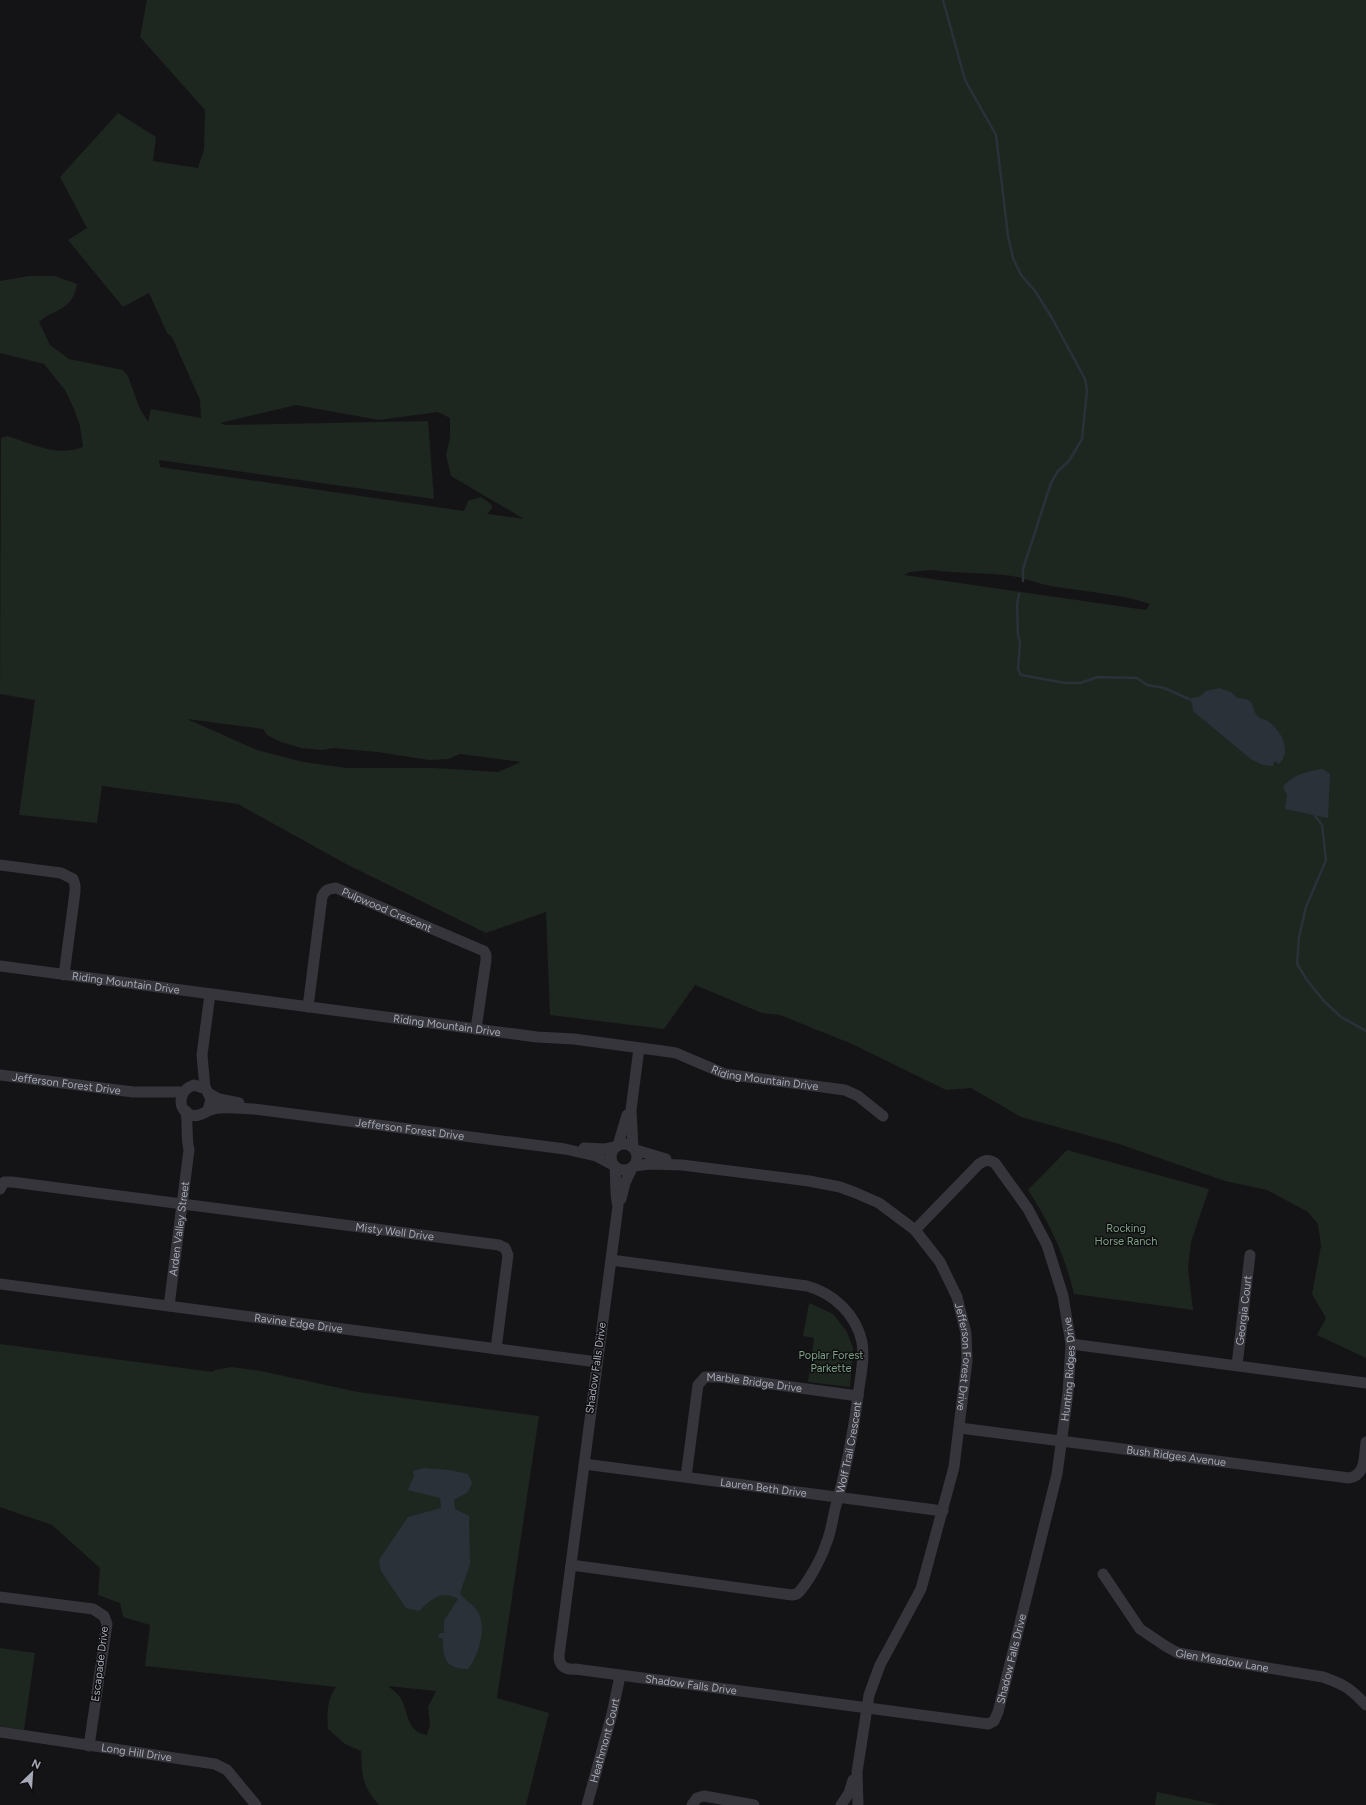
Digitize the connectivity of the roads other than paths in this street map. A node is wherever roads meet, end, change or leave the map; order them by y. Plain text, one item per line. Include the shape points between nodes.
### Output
1 (0, 865) edge
2 (0, 966) edge
3 (64, 975) junction
4 (210, 994) junction
5 (308, 1007) junction
6 (476, 1029) junction
7 (638, 1048) junction
8 (202, 1055) junction
9 (0, 1075) edge
10 (187, 1089) junction
11 (207, 1091) junction
12 (133, 1092) junction
13 (184, 1109) junction
14 (254, 1109) junction
15 (631, 1110) junction
16 (205, 1112) junction
17 (883, 1116) dead end
18 (617, 1146) junction
19 (565, 1149) junction
20 (635, 1149) junction
21 (189, 1150) junction
22 (682, 1165) junction
23 (614, 1166) junction
24 (633, 1167) junction
25 (0, 1189) edge
26 (182, 1204) junction
27 (618, 1206) junction
28 (915, 1230) junction
29 (1250, 1255) dead end
30 (611, 1260) junction
31 (0, 1284) edge
32 (169, 1306) junction
33 (1071, 1344) junction
34 (496, 1349) junction
35 (597, 1362) junction
36 (1238, 1366) junction
37 (1366, 1383) edge
38 (858, 1396) junction
39 (960, 1428) junction
40 (1062, 1441) junction
41 (1366, 1442) edge
42 (584, 1464) junction
43 (686, 1477) junction
44 (839, 1497) junction
45 (943, 1511) junction
46 (571, 1565) junction
47 (1103, 1574) dead end
48 (0, 1597) edge
49 (620, 1676) junction
50 (1366, 1705) edge
51 (866, 1707) junction
52 (0, 1732) edge
53 (88, 1746) junction
54 (857, 1772) junction
55 (256, 1805) edge
56 (587, 1805) edge
57 (692, 1805) edge
58 (754, 1805) edge
59 (842, 1805) edge
60 (851, 1805) edge
61 (858, 1805) edge

1 - 3 street via 61,873 73,879 75,892
2 - 3 street, Riding Mountain Drive
3 - 4 street, Riding Mountain Drive
4 - 5 street, Riding Mountain Drive
4 - 8 street
5 - 6 street, Riding Mountain Drive
5 - 6 street, Pulpwood Crescent via 322,897 329,888 336,888 484,951 486,960
6 - 7 street, Riding Mountain Drive
7 - 15 street
7 - 17 street, Riding Mountain Drive via 676,1054 725,1074 845,1090 858,1096
8 - 10 street
8 - 11 street
9 - 12 street, Jefferson Forest Drive
10 - 11 street via 198,1085
10 - 12 street, Jefferson Forest Drive
10 - 13 street via 181,1099
11 - 14 street, Jefferson Forest Drive via 219,1099
11 - 16 street via 211,1103
12 - 13 street, Jefferson Forest Drive via 169,1101
13 - 16 street via 192,1115
13 - 21 street, Arden Valley Street via 188,1125
14 - 16 street, Jefferson Forest Drive via 218,1108
14 - 19 street, Jefferson Forest Drive
15 - 18 street
15 - 20 street
16 - 21 street, Arden Valley Street via 196,1126
18 - 19 street, Jefferson Forest Drive via 605,1149
18 - 20 street via 626,1144
18 - 23 street via 611,1153
19 - 23 street, Jefferson Forest Drive via 596,1156
20 - 22 street, Jefferson Forest Drive
20 - 24 street via 638,1159
21 - 26 street, Arden Valley Street
22 - 24 street, Jefferson Forest Drive via 650,1164
22 - 28 street, Jefferson Forest Drive via 840,1187 879,1203
23 - 24 street via 624,1170
23 - 27 street, Shadow Falls Drive
24 - 27 street, Shadow Falls Drive via 625,1182 621,1203
25 - 26 street via 4,1182 12,1182
26 - 32 street, Arden Valley Street
26 - 34 street, Misty Well Drive via 499,1245 505,1248 508,1259
27 - 30 street, Shadow Falls Drive
28 - 33 street, Hunting Ridges Drive via 979,1164 985,1160 995,1163 1028,1209 1047,1245 1064,1296
28 - 39 street, Jefferson Forest Drive via 945,1270 964,1321 967,1361
29 - 36 street, Georgia Court
30 - 35 street, Shadow Falls Drive
30 - 38 street, Wolf Trail Crescent via 807,1286 824,1293 837,1301 848,1313 860,1335 863,1363
31 - 32 street, Ravine Edge Drive
32 - 34 street, Ravine Edge Drive
33 - 36 street
33 - 40 street, Hunting Ridges Drive
34 - 35 street, Ravine Edge Drive
35 - 42 street, Shadow Falls Drive
36 - 37 street
38 - 43 street, Marble Bridge Drive via 705,1377 698,1385
38 - 44 street, Wolf Trail Crescent via 852,1446
39 - 40 street, Bush Ridges Avenue
39 - 45 street, Jefferson Forest Drive
40 - 41 street, Bush Ridges Avenue via 1349,1478 1355,1477 1363,1469
40 - 51 street, Shadow Falls Drive via 1047,1519 994,1721 988,1724
42 - 43 street, Lauren Beth Drive
42 - 46 street, Shadow Falls Drive
43 - 44 street, Lauren Beth Drive
44 - 45 street, Lauren Beth Drive
44 - 46 street, Wolf Trail Crescent via 821,1557 801,1590 792,1595
45 - 51 street, Jefferson Forest Drive via 921,1589 880,1665
46 - 49 street, Shadow Falls Drive via 559,1662 568,1670
47 - 50 street, Glen Meadow Lane via 1140,1629 1167,1648 1190,1656 1323,1677 1343,1684
48 - 53 street, Escapade Drive via 93,1609 104,1616 107,1624
49 - 51 street, Shadow Falls Drive
49 - 56 street, Heathmont Court
51 - 54 street, Jefferson Forest Drive
52 - 53 street, Long Hill Drive
53 - 55 street, Long Hill Drive via 215,1764 227,1770
54 - 59 street, Jefferson Forest Drive
54 - 61 street, Jefferson Forest Drive
57 - 58 street via 697,1798 704,1796
59 - 60 street

